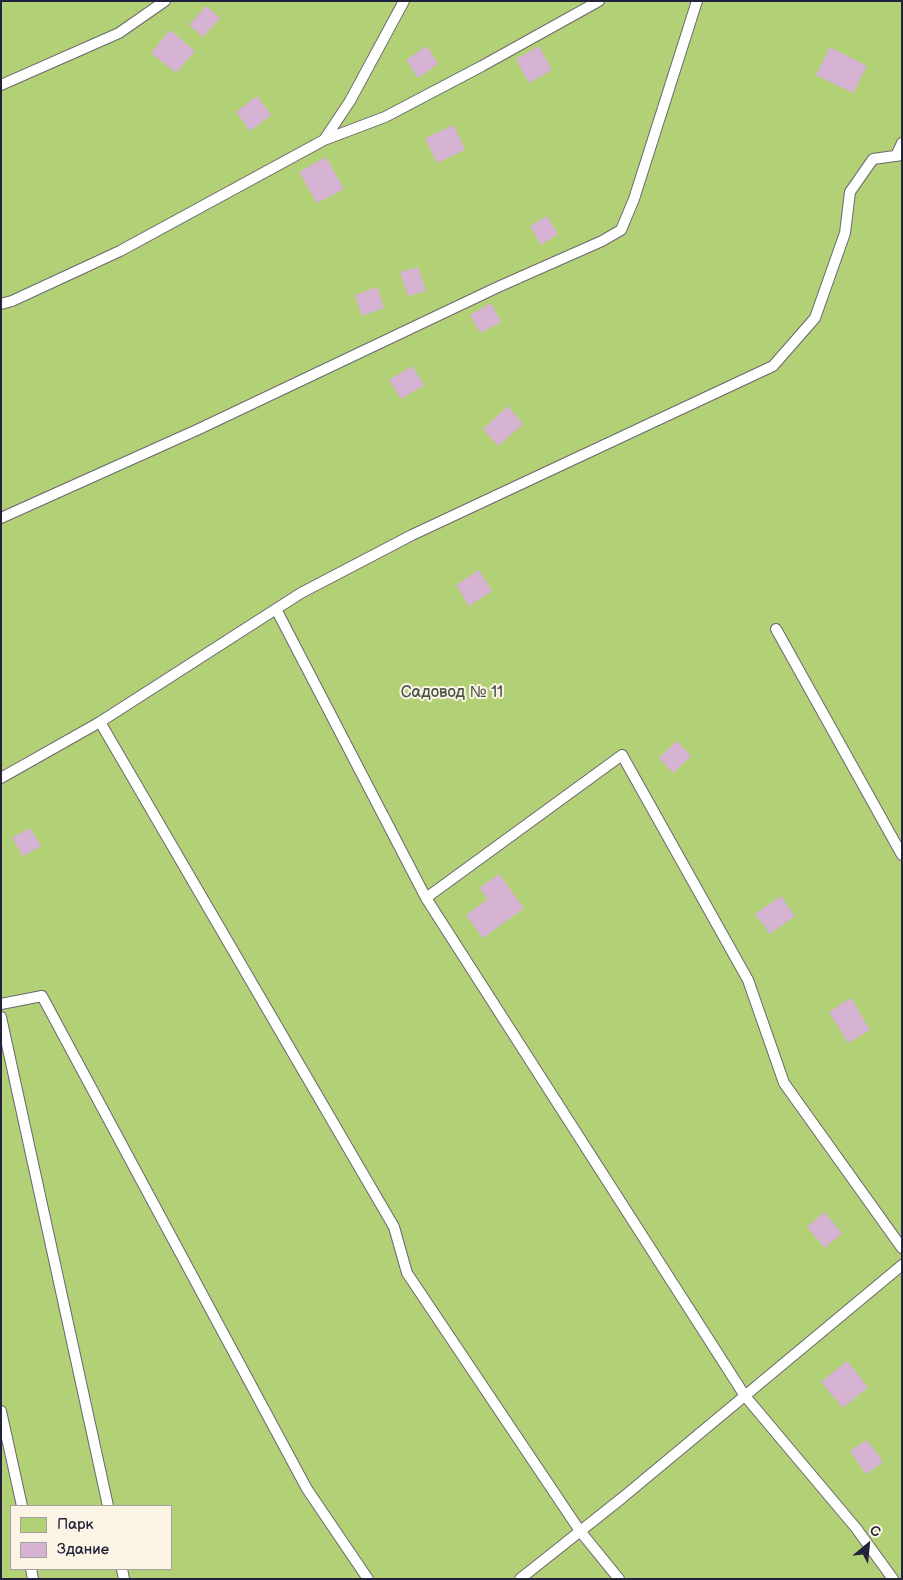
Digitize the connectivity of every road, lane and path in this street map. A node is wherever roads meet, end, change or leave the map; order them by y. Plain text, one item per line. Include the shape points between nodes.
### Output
1 (165, 1) edge
2 (404, 1) edge
3 (599, 1) edge
4 (697, 1) edge
5 (1, 84) edge
6 (324, 140) junction
7 (902, 143) edge
8 (899, 155) edge
9 (1, 304) edge
10 (1, 518) edge
11 (276, 609) junction
12 (776, 629) dead end
13 (100, 722) junction
14 (1, 778) edge
15 (902, 855) edge
16 (426, 898) junction
17 (1, 1004) edge
18 (1, 1018) edge
19 (902, 1248) edge
20 (902, 1265) edge
21 (745, 1396) junction
22 (1, 1411) edge
23 (22, 1505) edge
24 (108, 1505) edge
25 (580, 1531) junction
26 (368, 1579) edge
27 (520, 1579) edge
28 (619, 1579) edge
29 (893, 1579) edge

1 - 5 lane via 119,33
2 - 6 lane via 350,101
3 - 6 lane via 385,117
4 - 10 lane via 621,230 199,429
6 - 9 lane via 120,251
7 - 8 lane
8 - 11 lane via 873,159 850,192 845,233 815,318 774,366 412,536
11 - 13 lane
11 - 16 lane
12 - 15 lane
13 - 14 lane
13 - 25 lane via 394,1227 407,1273
16 - 19 lane via 622,755 748,980 784,1083
16 - 21 lane
17 - 26 lane via 42,996 307,1489
18 - 24 lane
20 - 21 lane
21 - 25 lane
21 - 29 lane via 856,1528
22 - 23 lane
25 - 27 lane
25 - 28 lane

